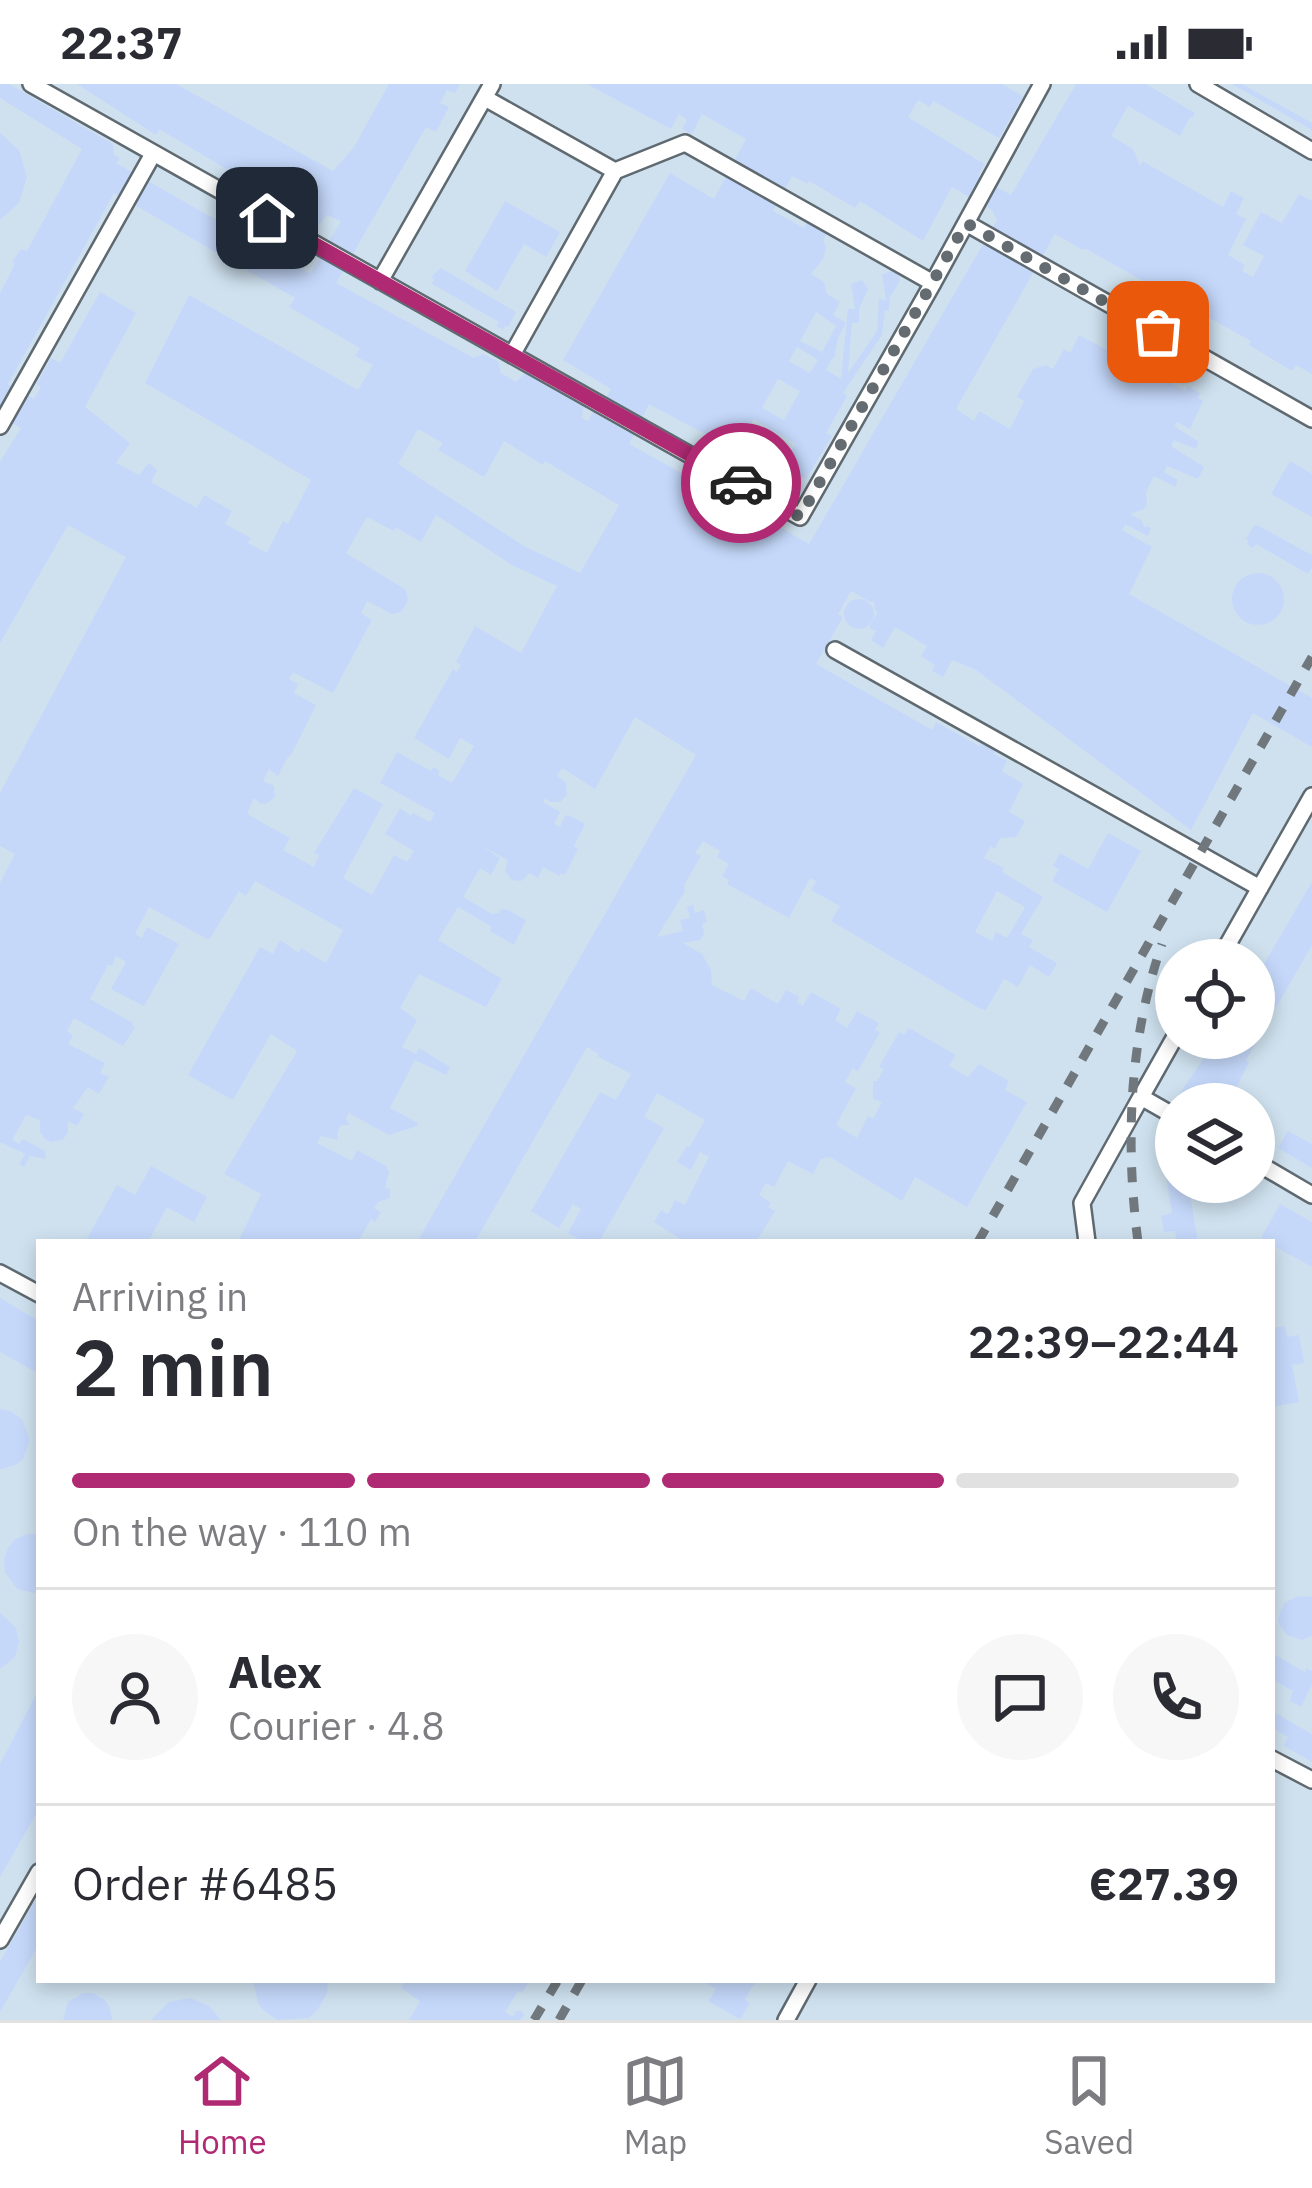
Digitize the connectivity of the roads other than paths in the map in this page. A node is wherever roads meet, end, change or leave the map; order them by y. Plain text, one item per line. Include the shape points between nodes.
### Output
1 (32, 84) edge
2 (1042, 84) edge
3 (1198, 84) edge
4 (488, 91) edge
5 (1312, 151) edge
6 (153, 154) junction
7 (615, 171) junction
8 (966, 223) junction
9 (380, 281) junction
10 (933, 283) junction
11 (512, 355) junction
12 (1312, 419) edge
13 (0, 426) edge
14 (835, 650) dead end
15 (1312, 796) edge
16 (1260, 888) junction
17 (1231, 939) edge
18 (1162, 1059) edge
19 (1141, 1096) junction
20 (1155, 1104) edge
21 (1275, 1173) edge
22 (1312, 1195) edge
23 (1087, 1239) edge
24 (0, 1273) edge
25 (36, 1292) edge
26 (1275, 1761) edge
27 (1312, 1780) edge
28 (36, 1876) edge
29 (0, 1940) edge
30 (806, 1983) edge
31 (786, 2020) edge

1 - 6 lane
2 - 8 lane
3 - 5 lane
4 - 7 lane
4 - 9 lane
6 - 9 lane
6 - 13 lane
7 - 10 lane via 685,143
7 - 11 lane
8 - 10 lane
8 - 12 lane
9 - 11 lane
10 - 11 lane via 800,517
14 - 16 lane
15 - 16 lane
16 - 17 lane
18 - 19 lane
19 - 20 lane
19 - 23 lane via 1082,1203
21 - 22 lane
24 - 25 lane
26 - 27 lane
28 - 29 lane
30 - 31 lane

